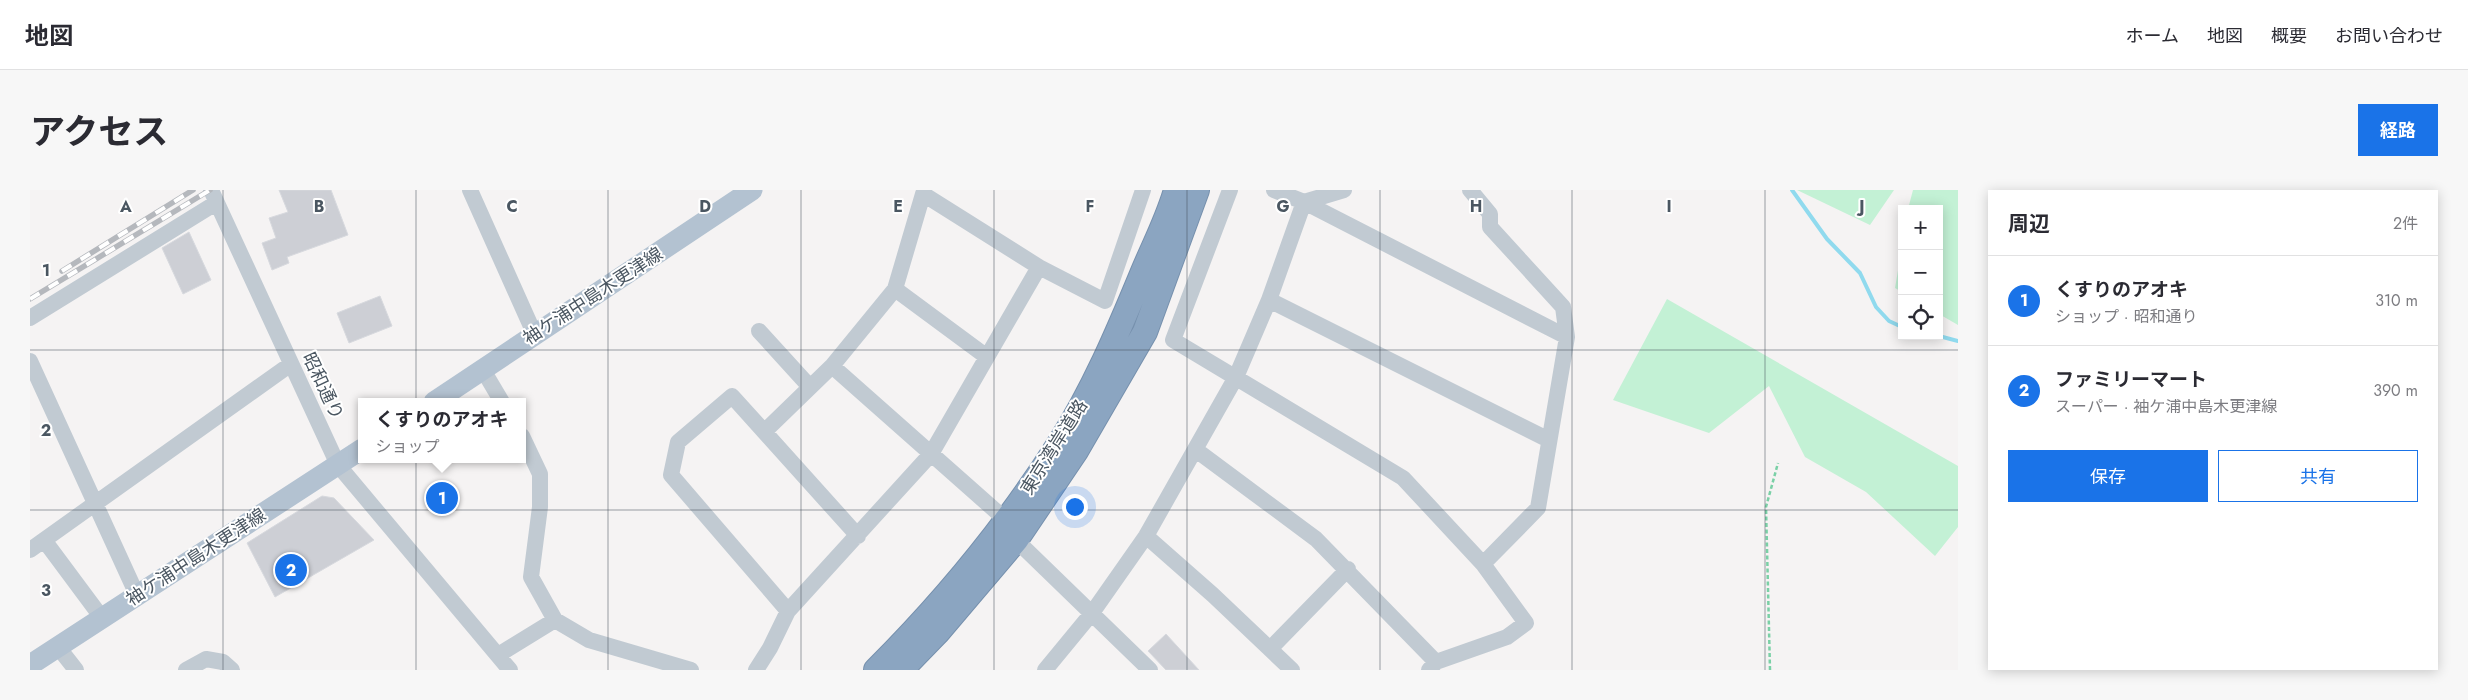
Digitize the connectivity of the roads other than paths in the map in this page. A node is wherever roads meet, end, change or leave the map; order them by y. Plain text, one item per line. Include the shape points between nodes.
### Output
1 (470, 190) edge
2 (752, 190) edge
3 (1143, 190) edge
4 (1159, 190) edge
5 (1176, 190) edge
6 (1196, 190) edge
7 (1212, 190) edge
8 (1230, 190) edge
9 (1274, 190) edge
10 (1344, 190) edge
11 (1470, 190) edge
12 (214, 196) edge
13 (730, 197) edge
14 (1304, 202) junction
15 (1039, 267) junction
16 (895, 289) junction
17 (1269, 300) junction
18 (30, 318) edge
19 (1120, 328) junction
20 (759, 331) dead end
21 (1145, 332) junction
22 (534, 333) junction
23 (1567, 337) junction
24 (987, 357) junction
25 (30, 361) edge
26 (291, 364) junction
27 (832, 366) junction
28 (483, 370) junction
29 (1236, 377) junction
30 (810, 387) junction
31 (440, 398) edge
32 (500, 398) edge
33 (765, 431) junction
34 (1549, 440) junction
35 (526, 444) edge
36 (1196, 450) junction
37 (358, 452) edge
38 (931, 454) junction
39 (338, 465) junction
40 (96, 504) junction
41 (1011, 530) junction
42 (858, 536) junction
43 (1146, 536) junction
44 (44, 540) junction
45 (30, 550) edge
46 (1483, 564) junction
47 (1348, 569) junction
48 (137, 595) junction
49 (788, 611) junction
50 (1092, 613) junction
51 (102, 618) junction
52 (555, 620) junction
53 (58, 647) junction
54 (1271, 648) junction
55 (498, 655) junction
56 (30, 665) edge
57 (1433, 666) edge
58 (76, 670) edge
59 (186, 670) edge
60 (232, 670) edge
61 (510, 670) edge
62 (691, 670) edge
63 (756, 670) edge
64 (876, 670) edge
65 (901, 670) edge
66 (1045, 670) edge
67 (1150, 670) edge
68 (1292, 670) edge

1 - 22 street
2 - 13 main road, 袖ケ浦中島木更津線
3 - 15 street via 1105,301
4 - 19 highway via 1135,253
5 - 19 highway, 東京湾岸道路
6 - 21 highway, 東京湾岸道路
7 - 21 highway via 1185,266
8 - 29 street via 1173,340
9 - 14 street
10 - 14 street
11 - 23 street via 1490,214 1490,227 1563,307
12 - 18 street
12 - 26 street, 昭和通り
13 - 22 main road, 袖ケ浦中島木更津線
14 - 17 street
14 - 23 street
15 - 16 street via 923,194
15 - 24 street
16 - 24 street
16 - 27 street
17 - 29 street
17 - 34 street
19 - 41 highway, 東京湾岸道路 via 1097,376
20 - 30 street
21 - 41 highway, 東京湾岸道路 via 1076,451
22 - 28 main road, 袖ケ浦中島木更津線
23 - 34 street
24 - 38 street
25 - 40 street
26 - 39 street, 昭和通り
26 - 40 street
27 - 30 street
27 - 38 street
28 - 31 main road, 袖ケ浦中島木更津線
28 - 32 street
29 - 36 street
29 - 46 street via 1403,478
30 - 33 street
33 - 42 street
33 - 49 street via 732,396 678,442 671,475
34 - 46 street via 1538,508
35 - 52 street via 540,474 540,507 531,577
36 - 43 street
36 - 47 street via 1316,539
37 - 39 main road, 袖ケ浦中島木更津線
38 - 41 street
38 - 42 street
39 - 48 main road, 袖ケ浦中島木更津線
39 - 55 street, 昭和通り
40 - 44 street
40 - 48 street
41 - 50 street
41 - 64 highway, 東京湾岸道路
41 - 65 highway, 東京湾岸道路 via 937,633
42 - 49 street
43 - 50 street
43 - 54 street
44 - 45 street
44 - 51 street
46 - 57 street via 1526,623 1507,637
47 - 54 street
47 - 57 street
48 - 51 main road, 袖ケ浦中島木更津線
49 - 63 street
50 - 66 street
50 - 67 street
51 - 53 main road, 袖ケ浦中島木更津線
52 - 55 street
52 - 62 street via 589,640
53 - 56 main road, 袖ケ浦中島木更津線
53 - 58 street
54 - 68 street
55 - 61 street, 昭和通り
59 - 60 street via 206,659 223,662

